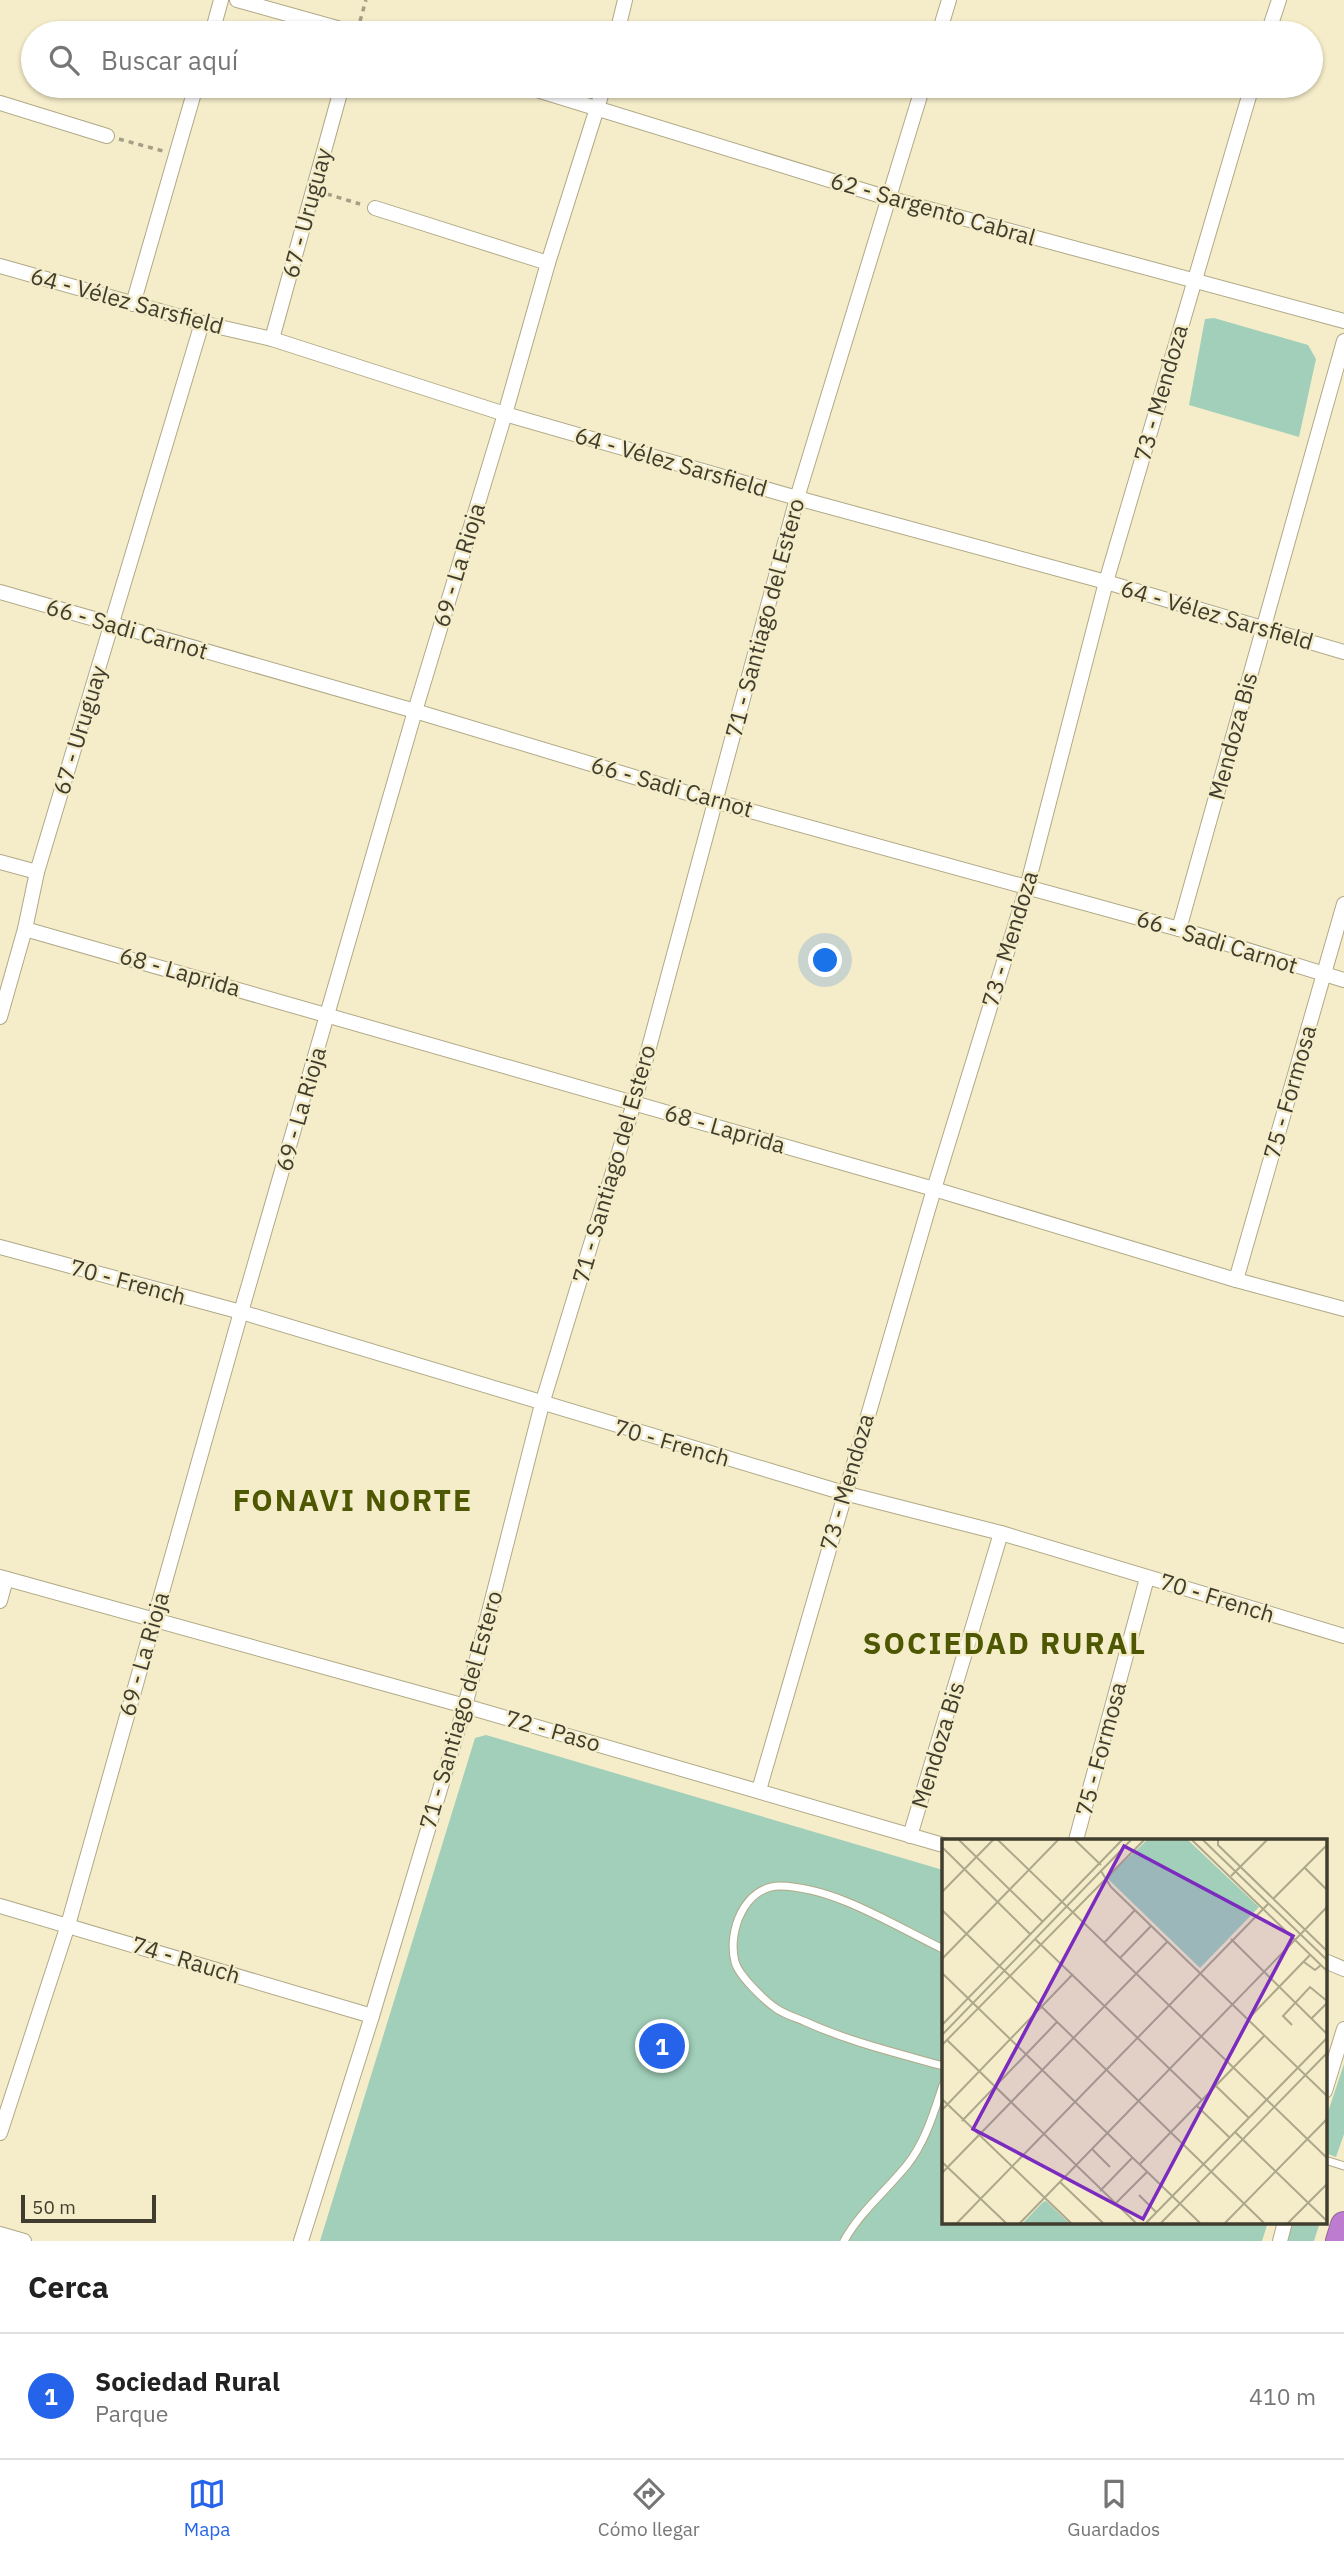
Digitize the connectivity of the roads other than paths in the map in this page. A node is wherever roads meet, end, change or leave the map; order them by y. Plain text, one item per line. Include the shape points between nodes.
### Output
1 (221, 0) edge
2 (237, 0) edge
3 (625, 0) edge
4 (949, 0) edge
5 (1279, 0) edge
6 (215, 21) edge
7 (328, 21) edge
8 (620, 21) edge
9 (943, 21) edge
10 (1272, 21) edge
11 (193, 98) edge
12 (339, 98) edge
13 (563, 98) edge
14 (601, 98) edge
15 (919, 98) edge
16 (1248, 98) edge
17 (0, 103) edge
18 (598, 109) junction
19 (107, 136) road end
20 (888, 198) junction
21 (375, 208) road end
22 (548, 263) junction
23 (0, 265) edge
24 (1194, 280) junction
25 (133, 304) junction
26 (1344, 321) edge
27 (202, 323) junction
28 (272, 340) junction
29 (1344, 341) edge
30 (505, 414) junction
31 (797, 498) junction
32 (1105, 582) junction
33 (0, 592) edge
34 (112, 624) junction
35 (1262, 630) junction
36 (1344, 652) edge
37 (415, 711) junction
38 (714, 801) junction
39 (0, 862) edge
40 (37, 873) junction
41 (1027, 887) junction
42 (1344, 904) edge
43 (25, 929) junction
44 (1180, 929) junction
45 (1324, 974) junction
46 (1344, 980) edge
47 (328, 1014) junction
48 (0, 1017) edge
49 (634, 1103) junction
50 (934, 1189) junction
51 (0, 1247) edge
52 (1236, 1280) junction
53 (1344, 1309) edge
54 (241, 1312) junction
55 (542, 1404) junction
56 (844, 1493) junction
57 (1001, 1533) junction
58 (1147, 1577) junction
59 (3, 1578) edge
60 (0, 1601) edge
61 (154, 1619) junction
62 (1344, 1636) edge
63 (465, 1706) junction
64 (758, 1790) junction
65 (910, 1836) junction
66 (1076, 1839) edge
67 (942, 1845) edge
68 (0, 1906) edge
69 (68, 1925) junction
70 (942, 1949) edge
71 (1326, 1961) edge
72 (1344, 1969) edge
73 (372, 2016) junction
74 (1344, 2029) edge
75 (942, 2066) edge
76 (942, 2088) edge
77 (1326, 2088) edge
78 (0, 2133) edge
79 (1326, 2160) edge
80 (1344, 2166) edge
81 (1284, 2224) edge
82 (1344, 2225) edge
83 (0, 2234) edge
84 (24, 2241) edge
85 (301, 2241) edge
86 (844, 2241) edge
87 (1280, 2241) edge
88 (1339, 2241) edge

1 - 6 street
2 - 7 street
3 - 8 street
4 - 9 street
5 - 10 street
11 - 25 street
12 - 28 street, 67 - Uruguay
13 - 18 street, 62 - Sargento Cabral
14 - 18 street, 69 - La Rioja
15 - 20 street, 71 - Santiago del Estero
16 - 24 street, 73 - Mendoza
17 - 19 street
18 - 20 street, 62 - Sargento Cabral
18 - 22 street, 69 - La Rioja
20 - 24 street, 62 - Sargento Cabral
20 - 31 street, 71 - Santiago del Estero
21 - 22 street
22 - 30 street, 69 - La Rioja
23 - 25 street, 64 - Vélez Sarsfield
24 - 26 street, 62 - Sargento Cabral
24 - 32 street, 73 - Mendoza
25 - 27 street, 64 - Vélez Sarsfield
27 - 28 street, 64 - Vélez Sarsfield
27 - 34 street, 67 - Uruguay
28 - 30 street, 64 - Vélez Sarsfield
29 - 35 street, Mendoza Bis
30 - 31 street, 64 - Vélez Sarsfield
30 - 37 street, 69 - La Rioja
31 - 32 street, 64 - Vélez Sarsfield
31 - 38 street, 71 - Santiago del Estero
32 - 35 street, 64 - Vélez Sarsfield
32 - 41 street, 73 - Mendoza
33 - 34 street, 66 - Sadi Carnot
34 - 37 street, 66 - Sadi Carnot
34 - 40 street, 67 - Uruguay
35 - 36 street, 64 - Vélez Sarsfield
35 - 44 street, Mendoza Bis
37 - 38 street, 66 - Sadi Carnot
37 - 47 street, 69 - La Rioja
38 - 41 street, 66 - Sadi Carnot
38 - 49 street, 71 - Santiago del Estero
39 - 40 street
40 - 43 street, 67 - Uruguay
41 - 44 street, 66 - Sadi Carnot
41 - 50 street, 73 - Mendoza
42 - 45 street, 75 - Formosa
43 - 47 street, 68 - Laprida
43 - 48 street, 67 - Uruguay
44 - 45 street, 66 - Sadi Carnot
45 - 46 street, 66 - Sadi Carnot
45 - 52 street, 75 - Formosa
47 - 49 street, 68 - Laprida
47 - 54 street, 69 - La Rioja
49 - 50 street, 68 - Laprida
49 - 55 street, 71 - Santiago del Estero
50 - 52 street, 68 - Laprida
50 - 56 street, 73 - Mendoza
51 - 54 street, 70 - French
52 - 53 street, 68 - Laprida
54 - 55 street, 70 - French
54 - 61 street, 69 - La Rioja
55 - 56 street, 70 - French
55 - 63 street, 71 - Santiago del Estero
56 - 57 street, 70 - French
56 - 64 street, 73 - Mendoza
57 - 58 street, 70 - French
57 - 65 street, Mendoza Bis
58 - 62 street, 70 - French
58 - 66 street, 75 - Formosa
59 - 60 street
59 - 61 street, 72 - Paso
61 - 63 street, 72 - Paso
61 - 69 street, 69 - La Rioja
63 - 64 street, 72 - Paso
63 - 73 street, 71 - Santiago del Estero
64 - 65 street, 72 - Paso
65 - 67 street, 72 - Paso
68 - 69 street, 74 - Rauch
69 - 73 street, 74 - Rauch
69 - 78 street, 69 - La Rioja
70 - 75 lane via 842,1900 777,1886 757,1892 736,1920 733,1944 736,1964 777,2010 830,2033
71 - 72 street
73 - 85 street, 71 - Santiago del Estero
74 - 77 street
76 - 86 lane via 909,2163 855,2222
79 - 80 lane
81 - 87 street
82 - 88 highway
83 - 84 street

